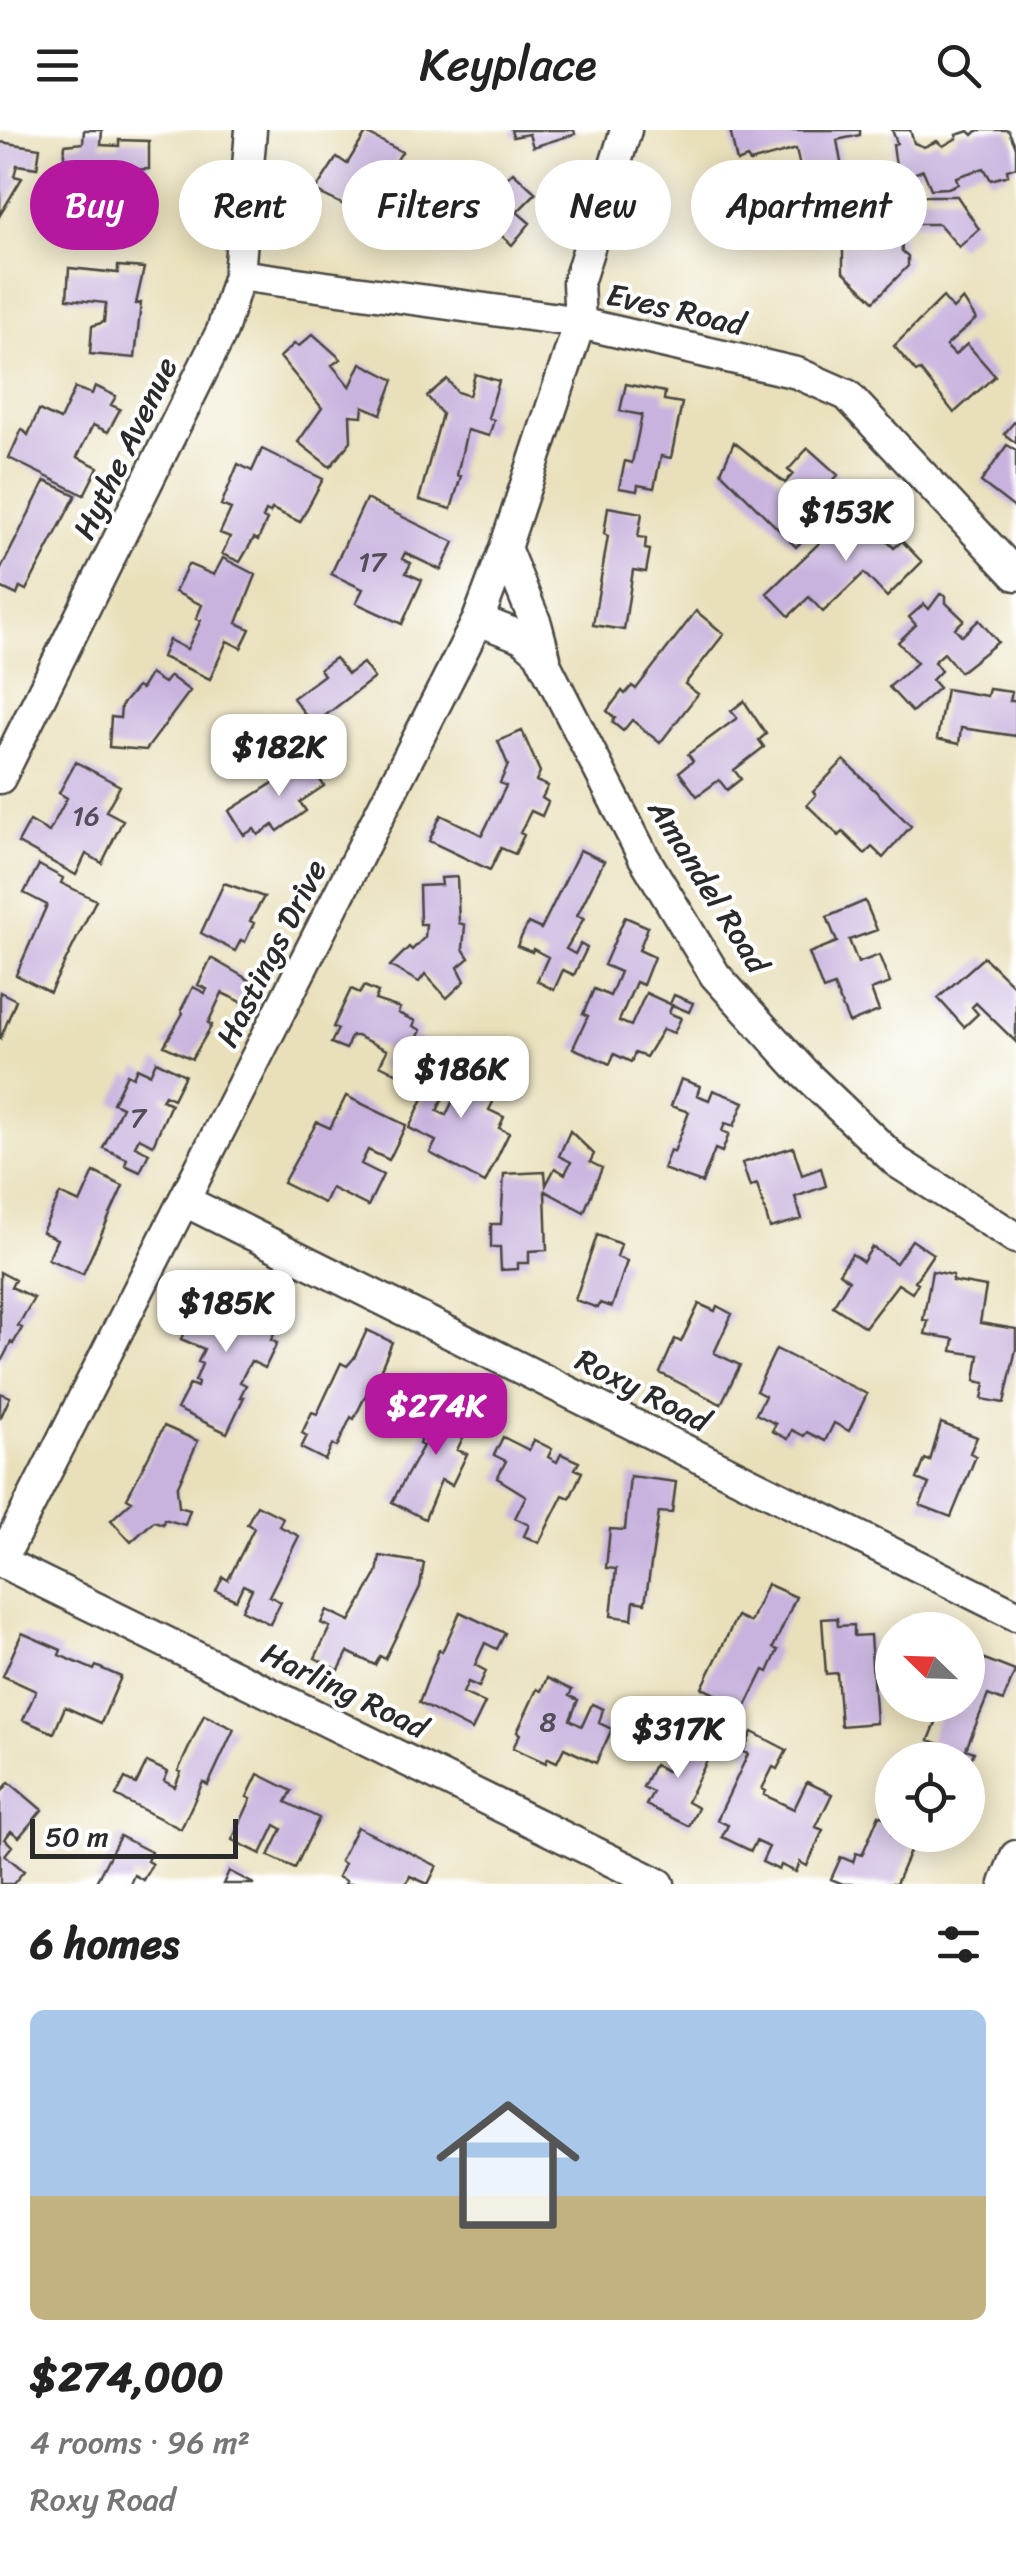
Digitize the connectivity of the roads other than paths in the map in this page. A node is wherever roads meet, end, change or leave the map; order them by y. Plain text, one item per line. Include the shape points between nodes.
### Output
1 (251, 130) edge
2 (626, 130) edge
3 (239, 274) junction
4 (580, 322) junction
5 (505, 548) junction
6 (1016, 575) edge
7 (478, 620) junction
8 (546, 662) junction
9 (0, 778) edge
10 (186, 1201) junction
11 (1016, 1238) edge
12 (1, 1561) edge
13 (1016, 1615) edge
14 (1016, 1856) edge
15 (659, 1884) edge
16 (1005, 1884) edge

1 - 3 street, Hythe Avenue
2 - 4 street, Hastings Drive via 578,283
3 - 4 street, Eves Road
3 - 9 street, Hythe Avenue via 222,331
4 - 5 street, Hastings Drive
4 - 6 street, Eves Road via 798,373 836,388
5 - 7 street, Hastings Drive
5 - 8 street
7 - 8 street, Amandel Road via 522,638
7 - 10 street, Hastings Drive
8 - 11 street, Amandel Road via 643,856 715,974 897,1162
10 - 12 street, Hastings Drive
10 - 13 street, Roxy Road
12 - 15 street, Harling Road
14 - 16 street

